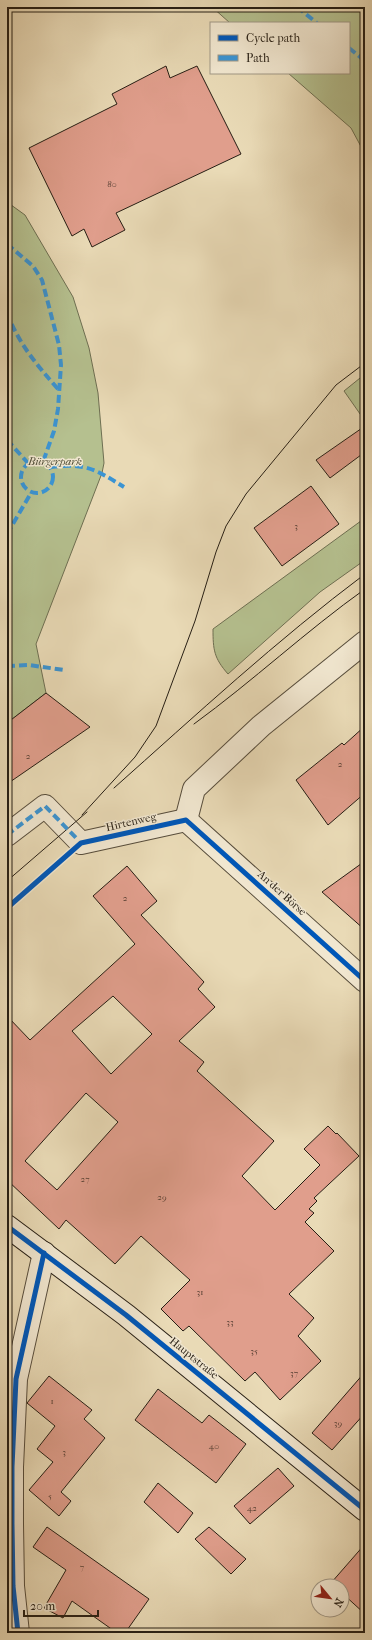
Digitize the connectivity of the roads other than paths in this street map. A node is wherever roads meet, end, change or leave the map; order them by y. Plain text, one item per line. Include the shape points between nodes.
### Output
1 (365, 642) edge
2 (186, 820) junction
3 (7, 835) edge
4 (365, 981) edge
5 (7, 1226) edge
6 (44, 1253) junction
7 (365, 1510) edge
8 (18, 1633) edge

1 - 2 street via 261,726 194,789
2 - 3 street, Hirtenweg via 80,843 45,806
2 - 4 street, An der Börse
5 - 6 street, Hauptstraße
6 - 7 street, Hauptstraße via 126,1315
6 - 8 street via 16,1379 12,1540

